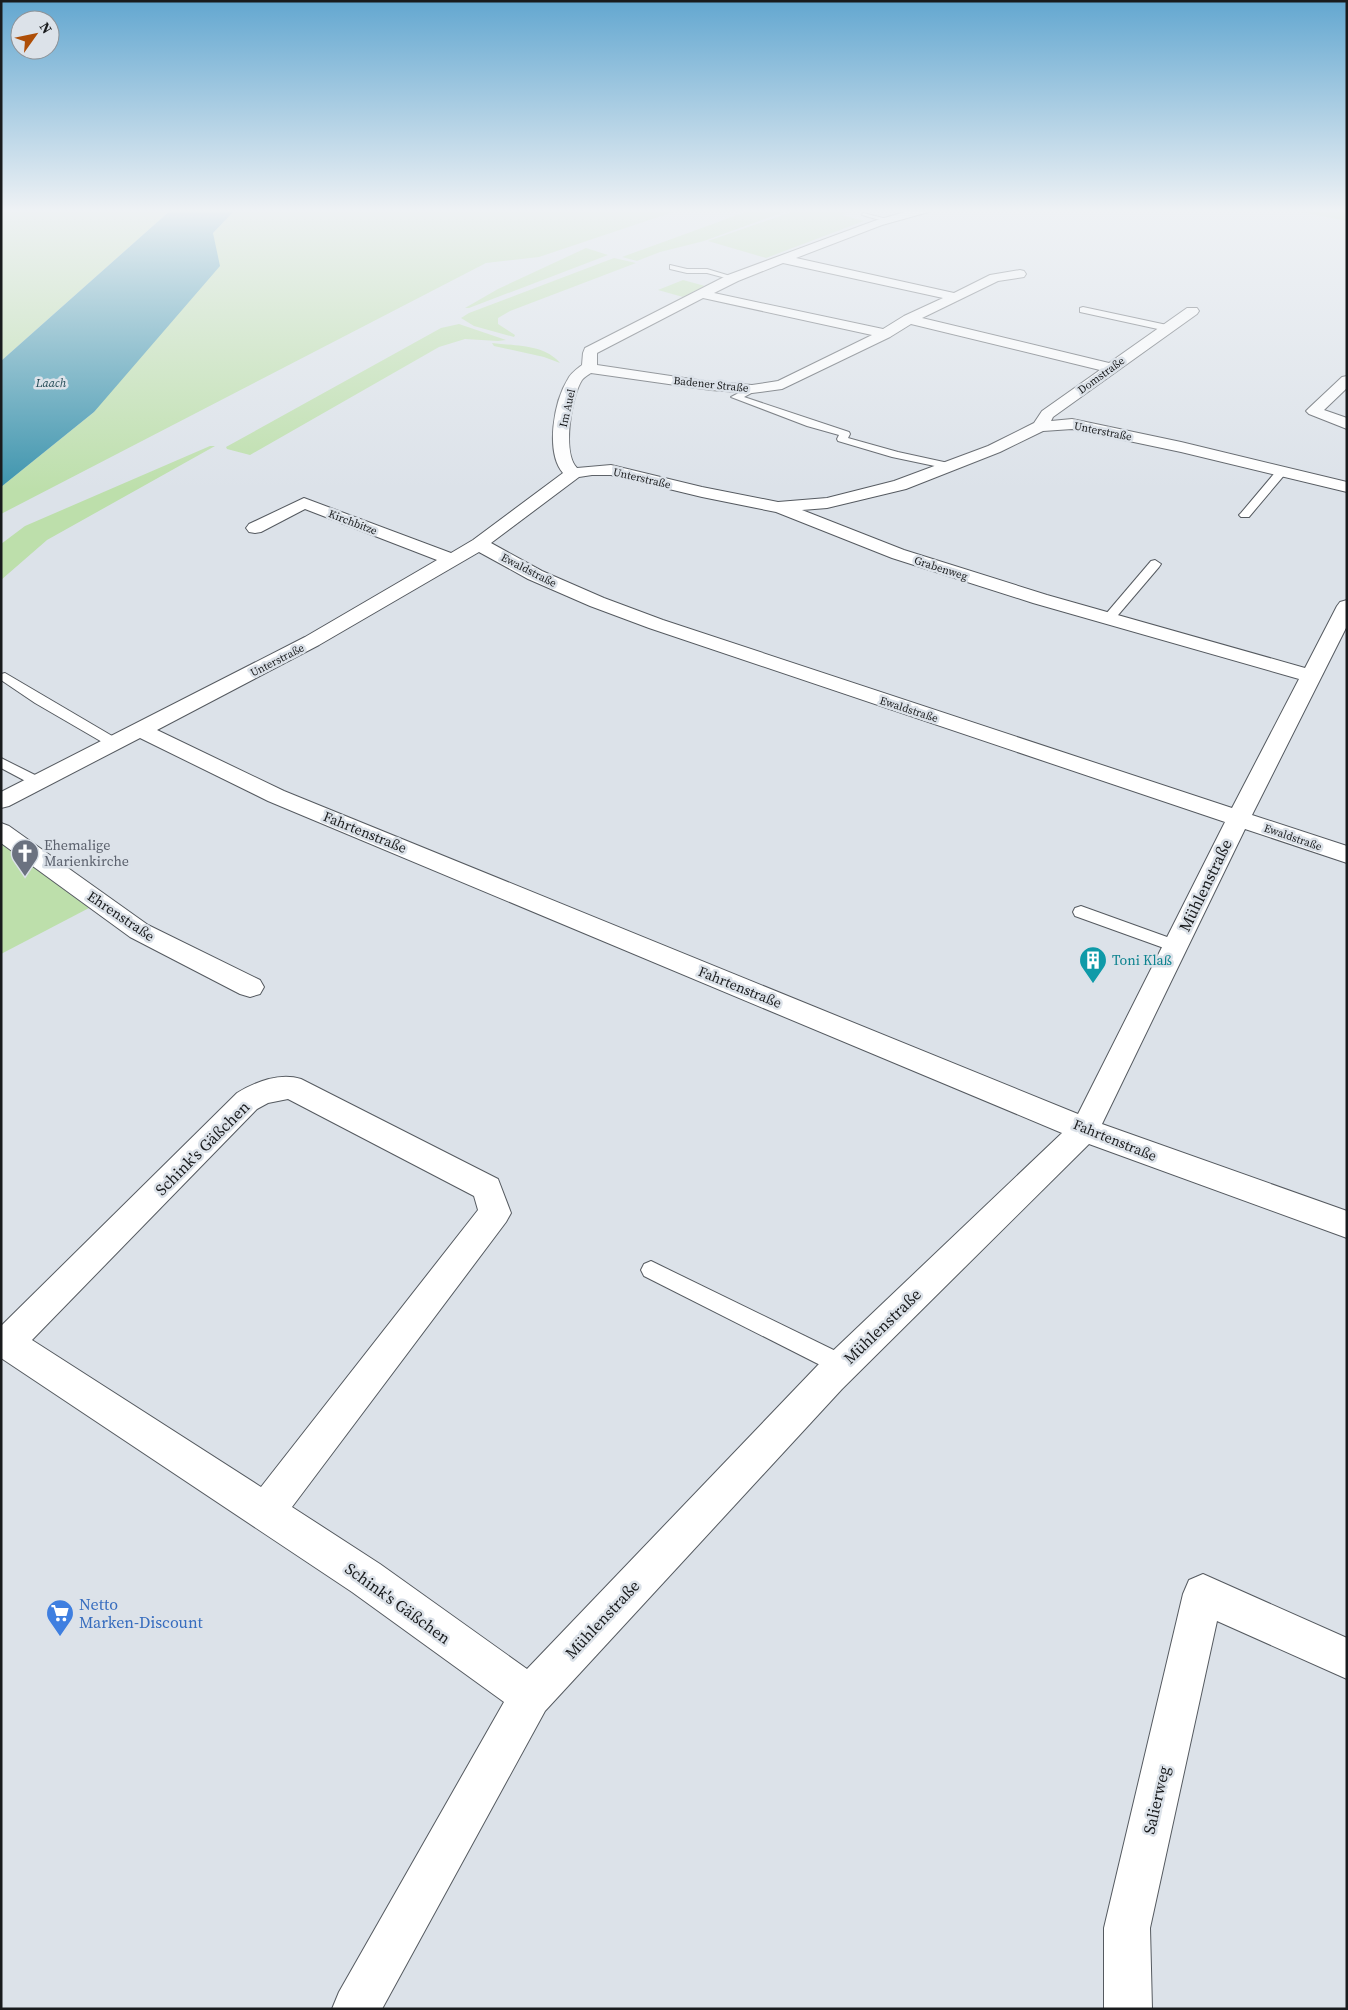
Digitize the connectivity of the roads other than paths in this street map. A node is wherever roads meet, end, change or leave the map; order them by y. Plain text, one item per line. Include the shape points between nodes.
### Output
1 (684, 303) edge
2 (741, 303) edge
3 (944, 303) edge
4 (1083, 310) dead end
5 (1192, 311) dead end
6 (909, 319) junction
7 (1167, 328) junction
8 (885, 334) junction
9 (588, 368) junction
10 (1110, 368) junction
11 (1347, 380) edge
12 (752, 389) junction
13 (1347, 424) edge
14 (1040, 426) junction
15 (949, 466) junction
16 (1282, 471) junction
17 (574, 473) junction
18 (1347, 487) edge
19 (778, 507) junction
20 (1245, 515) dead end
21 (255, 528) dead end
22 (479, 544) junction
23 (453, 560) junction
24 (1155, 564) dead end
25 (1347, 606) edge
26 (1108, 618) junction
27 (1310, 676) junction
28 (5, 677) dead end
29 (140, 730) junction
30 (114, 744) junction
31 (1, 762) edge
32 (38, 782) junction
33 (1, 801) edge
34 (1238, 819) junction
35 (1, 831) edge
36 (1347, 855) edge
37 (1081, 912) dead end
38 (1175, 946) junction
39 (250, 987) dead end
40 (1085, 1128) junction
41 (1347, 1225) edge
42 (650, 1270) dead end
43 (842, 1365) junction
44 (265, 1512) junction
45 (1347, 1659) edge
46 (530, 1696) junction
47 (356, 2009) edge
48 (1128, 2009) edge

1 - 9 street, Im Auel via 590,351
2 - 8 street
3 - 6 street, Badener Straße
4 - 7 lane
5 - 7 street, Domstraße
6 - 8 street, Badener Straße
6 - 10 street
7 - 10 street, Domstraße
8 - 12 street, Badener Straße via 782,385
9 - 12 street, Badener Straße
9 - 17 street, Im Auel via 575,377 561,431 563,459
10 - 14 street, Domstraße via 1048,414
11 - 13 street via 1314,411
12 - 15 lane via 736,397 845,434 842,439
14 - 15 street, Unterstraße via 994,449
14 - 16 street, Unterstraße via 1072,424
15 - 19 street, Unterstraße via 900,485 827,503
16 - 18 street, Unterstraße
16 - 20 lane
17 - 19 street, Unterstraße via 611,470
17 - 22 street, Unterstraße
19 - 26 street, Grabenweg via 898,554
21 - 23 street, Kirchbitze via 304,503
22 - 23 street, Unterstraße
22 - 34 street, Ewaldstraße via 535,575 656,624
23 - 29 street, Unterstraße via 312,641
24 - 26 lane
25 - 27 street, Mühlenstraße
26 - 27 street, Grabenweg
27 - 34 street, Mühlenstraße
28 - 30 lane
29 - 30 street, Unterstraße
29 - 40 street, Fahrtenstraße via 276,796
30 - 32 street, Unterstraße
31 - 32 lane
32 - 33 street, Unterstraße
34 - 36 street, Ewaldstraße
34 - 38 street, Mühlenstraße
35 - 39 street, Ehrenstraße via 139,931
37 - 38 lane
38 - 40 street, Mühlenstraße
40 - 41 street, Fahrtenstraße via 1115,1142
40 - 43 street, Mühlenstraße
42 - 43 lane
43 - 46 street, Mühlenstraße
44 - 44 street, Schink's Gäßchen via 495,1213 487,1188 291,1087 261,1093 247,1101 7,1343
44 - 46 street, Schink's Gäßchen via 366,1578
45 - 48 street, Salierweg via 1203,1594 1127,1928
46 - 47 street, Mühlenstraße

